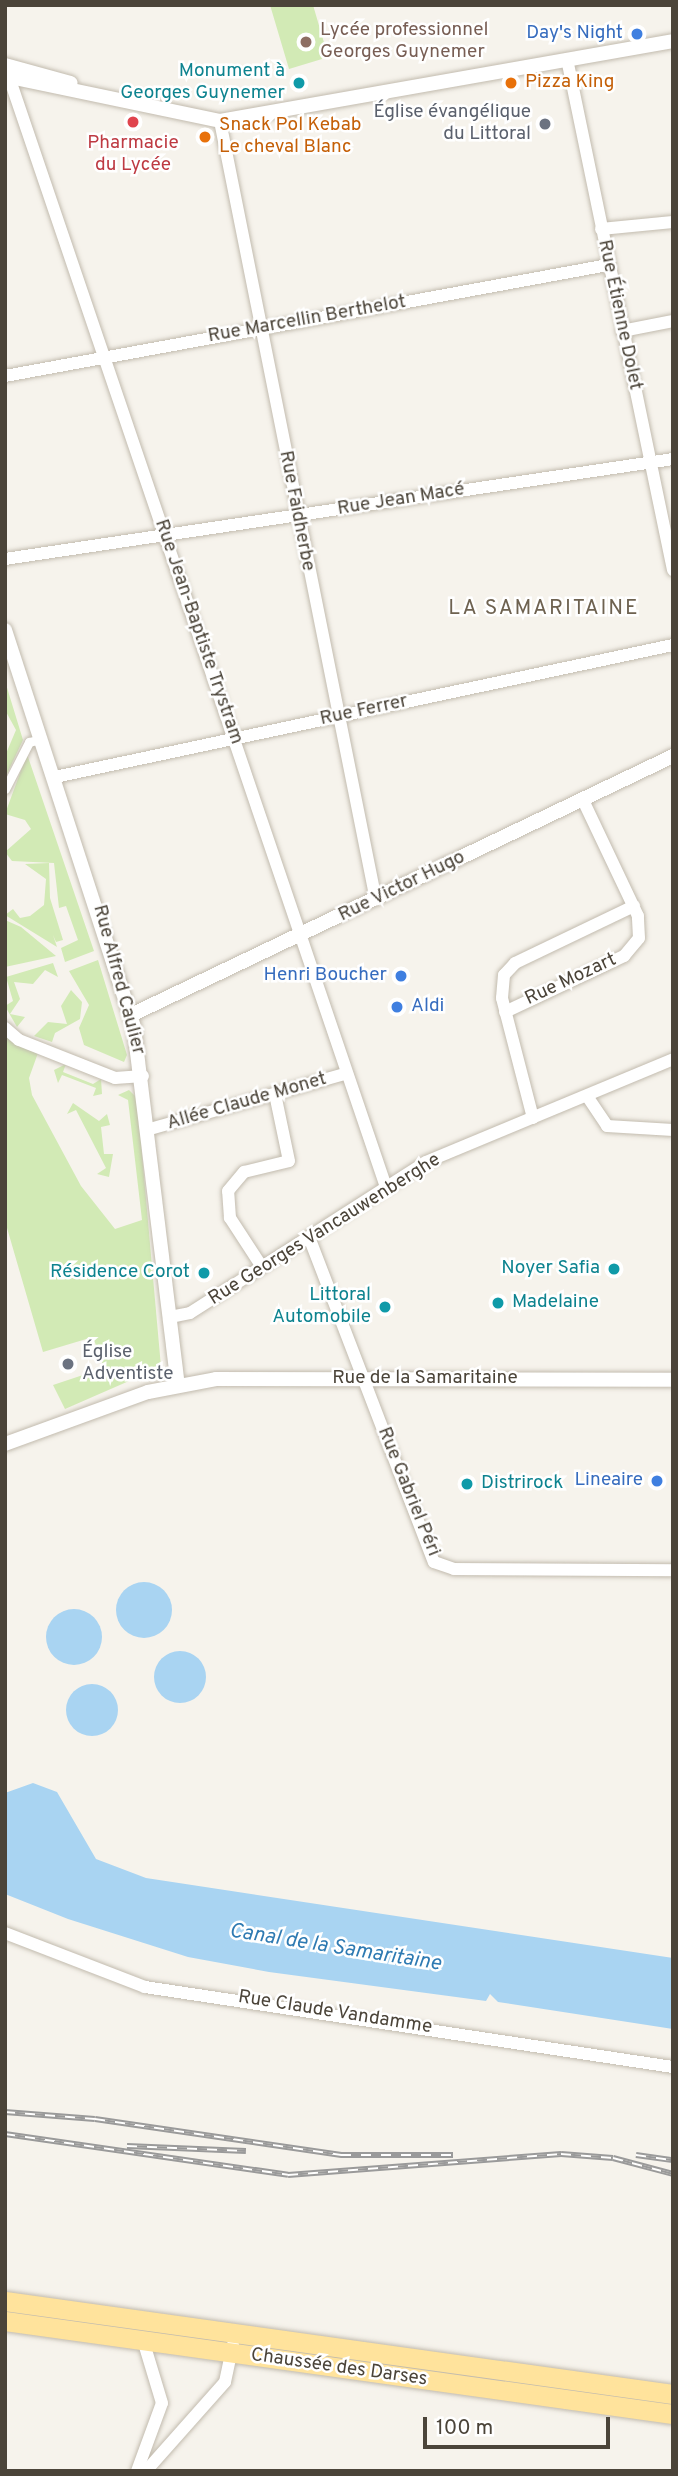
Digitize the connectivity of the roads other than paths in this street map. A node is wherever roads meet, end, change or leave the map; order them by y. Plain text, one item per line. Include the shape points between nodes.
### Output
1 (673, 41) edge
2 (567, 59) junction
3 (6, 69) edge
4 (220, 121) junction
5 (673, 222) edge
6 (601, 229) junction
7 (608, 265) junction
8 (673, 321) edge
9 (260, 328) junction
10 (622, 331) junction
11 (105, 357) junction
12 (5, 376) edge
13 (673, 459) edge
14 (650, 462) junction
15 (297, 516) junction
16 (165, 536) junction
17 (5, 559) edge
18 (673, 570) edge
19 (5, 630) edge
20 (673, 645) edge
21 (337, 717) junction
22 (41, 739) junction
23 (233, 739) junction
24 (673, 756) edge
25 (55, 778) junction
26 (5, 789) edge
27 (583, 800) junction
28 (376, 900) junction
29 (634, 906) junction
30 (299, 936) junction
31 (505, 1012) junction
32 (131, 1015) junction
33 (5, 1028) edge
34 (673, 1059) edge
35 (345, 1074) junction
36 (143, 1076) junction
37 (275, 1094) junction
38 (587, 1096) junction
39 (533, 1118) junction
40 (150, 1129) junction
41 (673, 1130) edge
42 (386, 1187) junction
43 (309, 1237) junction
44 (262, 1267) junction
45 (170, 1317) junction
46 (363, 1378) junction
47 (673, 1380) edge
48 (178, 1384) junction
49 (5, 1444) edge
50 (673, 1570) edge
51 (5, 1933) edge
52 (673, 2067) edge
53 (5, 2301) edge
54 (5, 2321) edge
55 (230, 2332) junction
56 (143, 2340) junction
57 (233, 2353) junction
58 (673, 2394) edge
59 (673, 2414) edge
60 (137, 2471) edge
61 (146, 2471) edge

1 - 2 street
2 - 4 street
2 - 6 street, Rue Étienne Dolet
3 - 4 street
3 - 11 street, Rue Jean-Baptiste Trystram
4 - 9 street, Rue Faidherbe
5 - 6 street
6 - 7 street, Rue Étienne Dolet
7 - 9 street, Rue Marcellin Berthelot
7 - 10 street, Rue Étienne Dolet
8 - 10 street
9 - 11 street, Rue Marcellin Berthelot
9 - 15 street, Rue Faidherbe
10 - 14 street, Rue Étienne Dolet
11 - 12 street, Rue Marcellin Berthelot
11 - 16 street, Rue Jean-Baptiste Trystram
13 - 14 street, Rue Jean Macé
14 - 15 street, Rue Jean Macé
14 - 18 street, Rue Étienne Dolet
15 - 16 street, Rue Jean Macé
15 - 21 street, Rue Faidherbe
16 - 17 street, Rue Jean Macé
16 - 23 street, Rue Jean-Baptiste Trystram
19 - 22 street, Rue Alfred Caulier
20 - 21 street, Rue Ferrer
21 - 23 street, Rue Ferrer
21 - 28 street, Rue Faidherbe
22 - 25 street, Rue Alfred Caulier
22 - 26 street via 29,742
23 - 25 street, Rue Ferrer
23 - 30 street, Rue Jean-Baptiste Trystram
24 - 27 street, Rue Victor Hugo
25 - 32 street, Rue Alfred Caulier
27 - 28 street, Rue Victor Hugo
27 - 29 street, Rue Mozart
28 - 30 street, Rue Victor Hugo
29 - 31 street, Rue Mozart via 511,965 501,984
29 - 31 street, Rue Mozart via 640,930 628,953
30 - 32 street, Rue Victor Hugo
30 - 35 street, Rue Jean-Baptiste Trystram
31 - 39 street, Rue Mozart
32 - 36 street, Rue Alfred Caulier
33 - 36 street via 19,1040 115,1078
34 - 38 street, Rue Georges Vancauwenberghe
35 - 37 street, Allée Claude Monet
35 - 42 street, Rue Jean-Baptiste Trystram
36 - 40 street, Rue Alfred Caulier
37 - 40 street, Allée Claude Monet
37 - 44 street via 290,1159 278,1168 239,1174 228,1191 230,1218
38 - 39 street, Rue Georges Vancauwenberghe
38 - 41 street via 607,1126
39 - 42 street, Rue Georges Vancauwenberghe via 426,1162
40 - 45 street, Rue Alfred Caulier
42 - 43 street, Rue Georges Vancauwenberghe
43 - 44 street, Rue Georges Vancauwenberghe
43 - 46 street, Rue Gabriel Péri
44 - 45 street, Rue Georges Vancauwenberghe via 190,1313
45 - 48 street, Rue Alfred Caulier
46 - 47 street, Rue de la Samaritaine
46 - 48 street, Rue de la Samaritaine
46 - 50 street, Rue Gabriel Péri via 437,1564
48 - 49 street, Rue de la Samaritaine
51 - 52 street, Rue Claude Vandamme via 145,1987
53 - 55 main road, Chaussée des Darses
54 - 56 main road, Chaussée des Darses
55 - 57 street
55 - 58 main road, Chaussée des Darses
56 - 57 main road, Chaussée des Darses
56 - 60 street via 162,2403
57 - 59 main road, Chaussée des Darses
57 - 61 street via 221,2387

